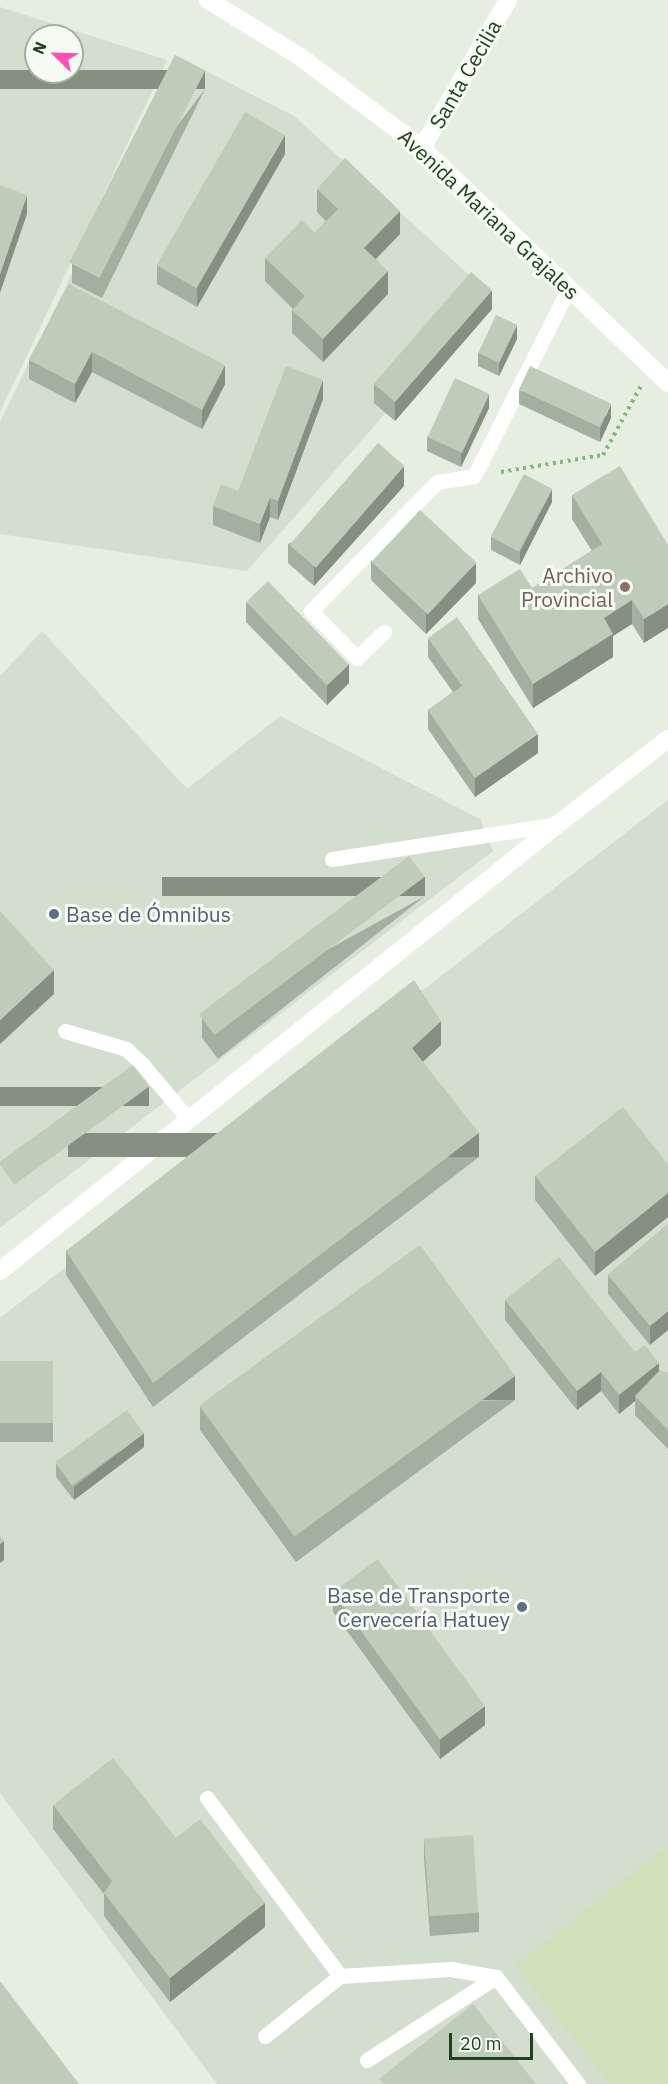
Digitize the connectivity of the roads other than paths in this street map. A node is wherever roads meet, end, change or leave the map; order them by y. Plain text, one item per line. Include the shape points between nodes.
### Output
1 (208, 0) edge
2 (508, 0) edge
3 (422, 148) junction
4 (569, 288) junction
5 (668, 383) edge
6 (384, 632) dead end
7 (668, 740) edge
8 (558, 824) junction
9 (332, 859) dead end
10 (65, 1031) dead end
11 (189, 1120) junction
12 (0, 1271) edge
13 (207, 1798) dead end
14 (339, 1976) junction
15 (496, 1977) junction
16 (265, 2036) dead end
17 (368, 2060) dead end
18 (578, 2084) edge

1 - 3 street, Avenida Mariana Grajales via 299,56
2 - 3 street, Santa Cecilia
3 - 4 street, Avenida Mariana Grajales
4 - 5 street, Avenida Mariana Grajales
4 - 6 lane via 474,476 437,482 310,611 357,658
7 - 8 street
8 - 9 lane
8 - 11 street
10 - 11 lane via 126,1049
11 - 12 street
13 - 14 lane
14 - 15 lane via 451,1969
14 - 16 lane
15 - 17 lane
15 - 18 lane

